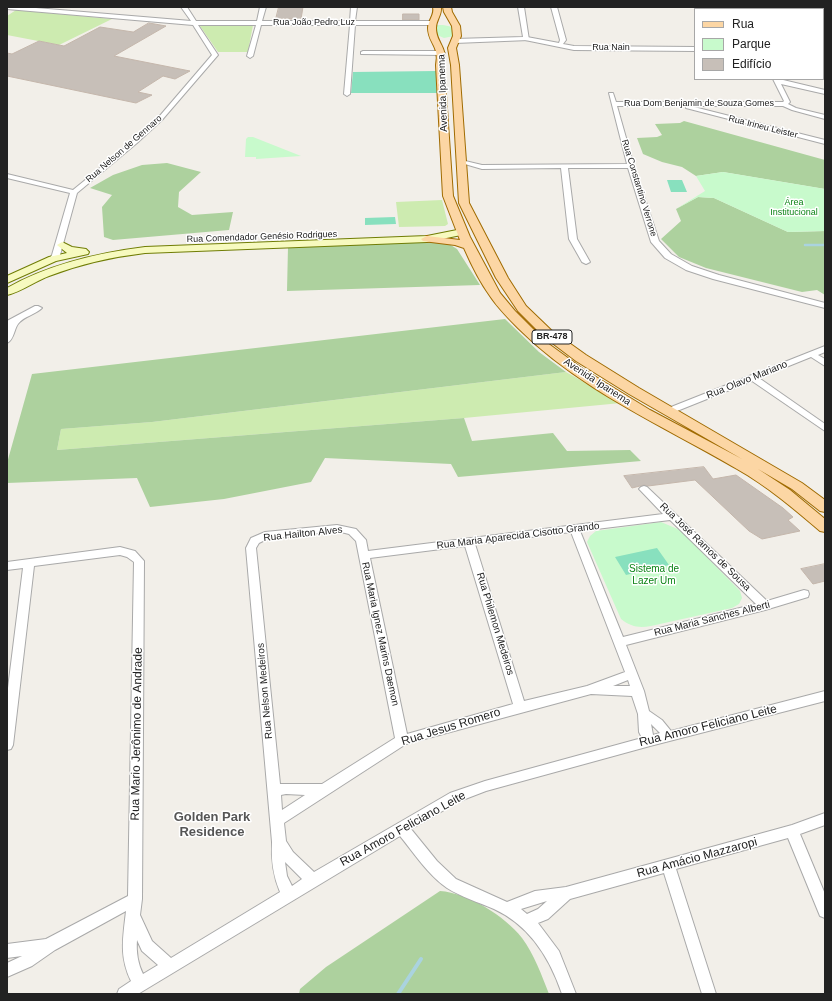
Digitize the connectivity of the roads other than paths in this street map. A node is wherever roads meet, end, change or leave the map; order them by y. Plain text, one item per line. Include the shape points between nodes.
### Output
1 (7, 7) edge
2 (184, 7) edge
3 (263, 7) edge
4 (354, 7) edge
5 (437, 7) edge
6 (447, 7) edge
7 (521, 7) edge
8 (554, 7) edge
9 (195, 23) junction
10 (259, 23) junction
11 (352, 23) junction
12 (438, 24) junction
13 (456, 26) junction
14 (561, 33) junction
15 (527, 39) junction
16 (449, 40) junction
17 (563, 40) junction
18 (555, 44) junction
19 (574, 48) junction
20 (694, 49) edge
21 (364, 53) dead end
22 (442, 53) junction
23 (250, 56) dead end
24 (776, 80) edge
25 (800, 86) junction
26 (781, 88) junction
27 (825, 92) edge
28 (347, 94) dead end
29 (611, 94) dead end
30 (615, 104) junction
31 (679, 104) junction
32 (784, 104) junction
33 (825, 117) edge
34 (825, 142) edge
35 (564, 166) junction
36 (631, 166) junction
37 (461, 167) junction
38 (7, 176) edge
39 (74, 192) junction
40 (457, 221) junction
41 (474, 223) junction
42 (462, 232) junction
43 (427, 239) junction
44 (61, 242) junction
45 (468, 246) junction
46 (86, 251) junction
47 (65, 256) junction
48 (53, 260) junction
49 (586, 262) dead end
50 (42, 274) junction
51 (7, 280) edge
52 (7, 292) edge
53 (825, 306) edge
54 (38, 308) dead end
55 (19, 317) junction
56 (7, 324) edge
57 (7, 340) edge
58 (825, 349) edge
59 (812, 354) junction
60 (825, 363) edge
61 (752, 377) junction
62 (669, 411) junction
63 (825, 428) edge
64 (686, 435) junction
65 (644, 489) dead end
66 (800, 505) junction
67 (825, 507) edge
68 (672, 516) junction
69 (825, 519) edge
70 (825, 527) edge
71 (574, 528) junction
72 (352, 531) joint
73 (254, 541) joint
74 (469, 542) junction
75 (364, 555) junction
76 (29, 564) junction
77 (7, 566) edge
78 (804, 594) dead end
79 (765, 606) junction
80 (621, 642) junction
81 (632, 674) junction
82 (588, 690) junction
83 (638, 691) junction
84 (825, 696) edge
85 (520, 707) junction
86 (644, 714) junction
87 (668, 736) junction
88 (402, 740) junction
89 (650, 741) junction
90 (7, 746) edge
91 (275, 790) junction
92 (325, 790) junction
93 (825, 819) edge
94 (277, 820) junction
95 (402, 828) junction
96 (792, 832) junction
97 (279, 842) junction
98 (668, 866) junction
99 (312, 880) junction
100 (567, 893) junction
101 (289, 894) junction
102 (135, 899) junction
103 (507, 909) junction
104 (825, 911) edge
105 (539, 917) junction
106 (134, 918) junction
107 (524, 921) junction
108 (546, 944) junction
109 (50, 946) junction
110 (7, 951) edge
111 (169, 966) junction
112 (7, 970) edge
113 (140, 983) junction
114 (124, 994) edge
115 (569, 994) edge
116 (709, 994) edge

1 - 9 street, Rua João Pedro Luz
2 - 9 street, Rua Nelson de Gennaro
3 - 10 street
4 - 11 street
5 - 12 main road
6 - 13 main road
7 - 15 street
8 - 14 street
9 - 10 street, Rua João Pedro Luz
9 - 39 street, Rua Nelson de Gennaro via 215,55 160,119
10 - 11 street, Rua João Pedro Luz
10 - 23 street
11 - 12 street, Rua João Pedro Luz
11 - 28 street
12 - 13 main road
12 - 16 main road via 438,37
12 - 22 main road, Avenida Ipanema via 433,38
13 - 16 main road, Avenida Ipanema / BR-478 via 457,36
14 - 15 street, Rua Nain via 556,38
14 - 17 street
14 - 18 street
15 - 16 street, Rua Nain
15 - 18 street, Rua Nain
16 - 37 main road, Avenida Ipanema / BR-478 via 455,65
17 - 18 street via 561,44
17 - 19 street via 566,45
18 - 19 street, Rua Nain
19 - 20 street, Rua Nain
21 - 22 street
22 - 40 main road, Avenida Ipanema / BR-478 via 440,65 448,196
24 - 25 street
24 - 26 street
25 - 26 street
25 - 27 street
26 - 32 street via 787,102
29 - 30 street, Rua Constantino Verrone
30 - 31 street, Rua Dom Benjamin de Souza Gomes
30 - 36 street, Rua Constantino Verrone
31 - 32 street, Rua Dom Benjamin de Souza Gomes
31 - 34 street, Rua Irineu Leister
32 - 33 street
35 - 36 street
35 - 37 street
35 - 49 street via 573,239
36 - 53 street, Rua Constantino Verrone via 655,242 677,262 716,278
37 - 41 main road, Avenida Ipanema / BR-478 via 464,203
38 - 39 street
39 - 44 street
40 - 42 main road, Avenida Ipanema / BR-478
40 - 46 main road, Rua Comendador Genésio Rodrigues via 452,228 438,232 153,241
41 - 42 main road
41 - 62 main road, Avenida Ipanema / BR-478 via 502,278 522,308 547,334 581,358
42 - 43 main road, Rua Comendador Genésio Rodrigues
42 - 45 main road, Avenida Ipanema / BR-478
43 - 45 main road
43 - 50 main road, Rua Comendador Genésio Rodrigues via 120,252
44 - 46 main road via 70,250
44 - 47 street
44 - 48 street
45 - 64 main road, Avenida Ipanema / BR-478 via 495,295 542,345 578,372
46 - 47 main road, Rua Comendador Genésio Rodrigues
47 - 48 main road, Rua Comendador Genésio Rodrigues
47 - 50 main road
48 - 51 main road, Rua Comendador Genésio Rodrigues
50 - 52 main road
54 - 55 street
55 - 56 street
55 - 57 street via 12,326
58 - 59 street, Rua Olavo Mariano
59 - 60 street
59 - 61 street, Rua Olavo Mariano
61 - 62 street, Rua Olavo Mariano
61 - 63 street
62 - 64 main road via 670,421
62 - 67 main road, Avenida Ipanema / BR-478 via 797,486
64 - 66 main road, Avenida Ipanema / BR-478 via 743,466
65 - 68 street, Rua José Ramos de Sousa
66 - 69 main road via 815,511
66 - 70 main road, Avenida Ipanema / BR-478
68 - 71 street, Rua Maria Aparecida Cisotto Grando
68 - 79 street, Rua José Ramos de Sousa
71 - 74 street, Rua Maria Aparecida Cisotto Grando
71 - 80 street
72 - 73 street, Rua Hailton Alves via 337,528 265,536
72 - 75 street, Rua Maria Ignez Marins Daemon via 361,540
73 - 91 street, Rua Nelson Medeiros via 252,548
74 - 75 street, Rua Maria Aparecida Cisotto Grando
74 - 85 street, Rua Philemon Medeiros
75 - 88 street, Rua Maria Ignez Marins Daemon
76 - 77 street
76 - 90 street
76 - 102 street, Rua Mario Jerônimo de Andrade via 120,551 131,554 139,561
78 - 79 street, Rua Maria Sanches Alberti
79 - 80 street, Rua Maria Sanches Alberti
80 - 81 street
81 - 82 street, Rua Jesus Romero
81 - 83 street
82 - 83 street, Rua Jesus Romero
82 - 85 street, Rua Jesus Romero
83 - 86 street
84 - 87 street, Rua Amoro Feliciano Leite
85 - 88 street, Rua Jesus Romero
86 - 87 street via 657,721
86 - 89 street via 644,732
87 - 89 street, Rua Amoro Feliciano Leite
88 - 92 street, Rua Jesus Romero
89 - 95 street, Rua Amoro Feliciano Leite via 484,786 456,797
91 - 92 street
91 - 94 street, Rua Nelson Medeiros
92 - 94 street, Rua Jesus Romero
93 - 96 street, Rua Amácio Mazzaropi
94 - 97 street, Rua Nelson Medeiros
95 - 99 street, Rua Amoro Feliciano Leite
95 - 103 street via 449,882
96 - 98 street, Rua Amácio Mazzaropi
96 - 104 street
97 - 99 street, Rua Nelson Medeiros via 288,856
97 - 101 street, Rua Nelson Medeiros via 279,873
98 - 100 street, Rua Amácio Mazzaropi
98 - 116 street
99 - 101 street, Rua Amoro Feliciano Leite
100 - 103 street, Rua Amácio Mazzaropi via 547,894
100 - 105 street, Rua Amácio Mazzaropi
101 - 111 street, Rua Amoro Feliciano Leite
102 - 106 street, Rua Mario Jerônimo de Andrade
102 - 109 street
103 - 107 street
105 - 107 street, Rua Amácio Mazzaropi
105 - 108 street via 538,928
106 - 111 street, Rua Mario Jerônimo de Andrade via 147,946
106 - 113 street, Rua Mario Jerônimo de Andrade via 129,947 132,967
107 - 108 street
108 - 115 street via 564,976
109 - 110 street
109 - 112 street
111 - 113 street, Rua Amoro Feliciano Leite
113 - 114 street, Rua Amoro Feliciano Leite

